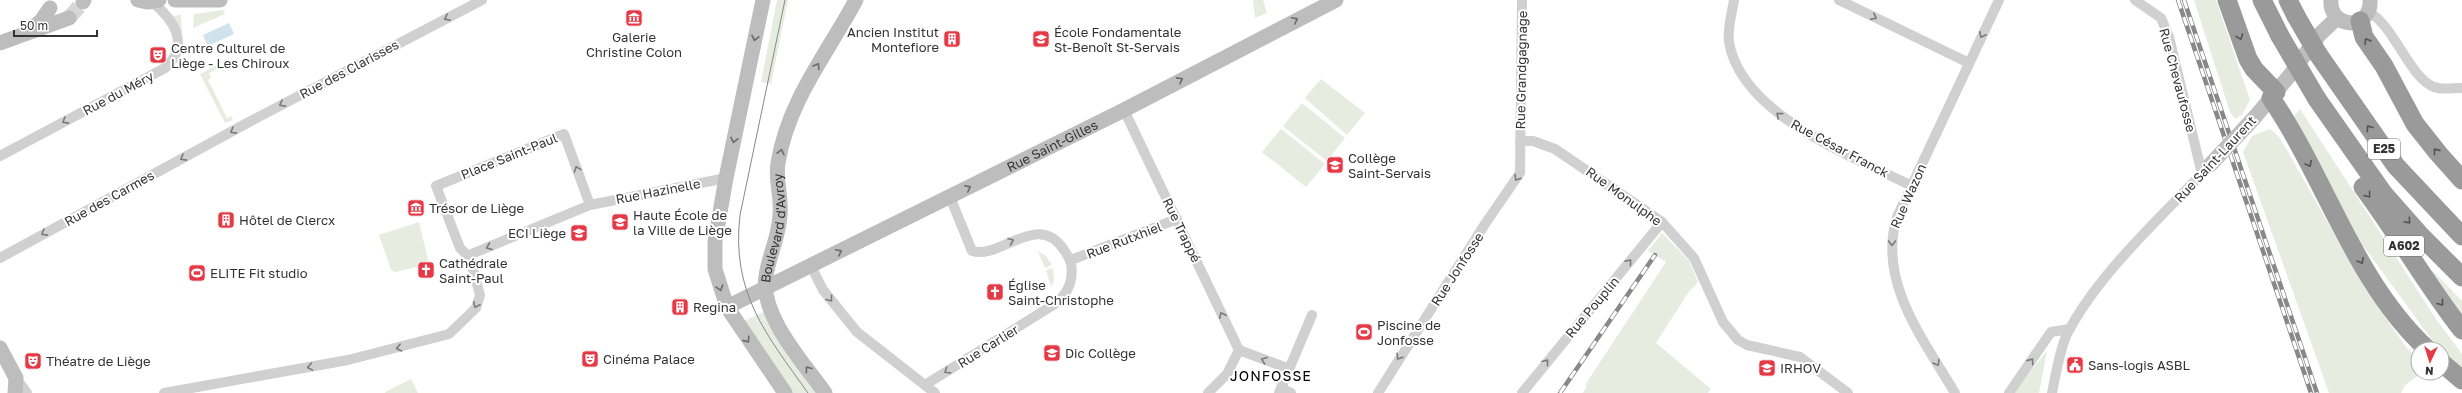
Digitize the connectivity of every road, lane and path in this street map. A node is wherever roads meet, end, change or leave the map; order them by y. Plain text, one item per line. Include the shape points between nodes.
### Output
1 (174, 0) edge
2 (220, 0) edge
3 (482, 0) edge
4 (764, 0) edge
5 (856, 0) edge
6 (1336, 0) edge
7 (1522, 0) edge
8 (1734, 0) edge
9 (1839, 0) edge
10 (1999, 0) edge
11 (2135, 0) edge
12 (2227, 0) edge
13 (2262, 0) edge
14 (2331, 0) edge
15 (155, 1) edge
16 (50, 8) dead end
17 (2292, 8) edge
18 (2366, 11) edge
19 (69, 18) tunnel mouth
20 (2337, 18) junction
21 (27, 32) junction
22 (0, 43) edge
23 (1969, 63) junction
24 (2462, 88) edge
25 (2273, 95) junction
26 (1124, 110) junction
27 (217, 139) joint
28 (1520, 141) junction
29 (0, 156) edge
30 (2357, 158) junction
31 (2206, 169) junction
32 (726, 178) junction
33 (2462, 180) edge
34 (1912, 186) junction
35 (950, 196) junction
36 (590, 205) junction
37 (2438, 212) junction
38 (1177, 219) junction
39 (2462, 221) edge
40 (1662, 222) junction
41 (2462, 236) edge
42 (469, 255) junction
43 (0, 258) edge
44 (1071, 260) junction
45 (811, 266) junction
46 (2462, 277) edge
47 (765, 286) junction
48 (726, 307) junction
49 (1312, 315) dead end
50 (2070, 329) junction
51 (2462, 330) edge
52 (2419, 341) edge
53 (0, 348) edge
54 (1239, 350) junction
55 (1290, 369) junction
56 (2450, 370) edge
57 (2462, 380) edge
58 (925, 385) junction
59 (16, 386) edge
60 (210, 389) edge
61 (1211, 391) edge
62 (1280, 391) edge
63 (27, 393) edge
64 (164, 393) edge
65 (785, 393) edge
66 (825, 393) edge
67 (934, 393) edge
68 (1291, 393) edge
69 (1378, 393) edge
70 (1522, 393) edge
71 (1848, 393) edge
72 (1955, 393) edge
73 (2009, 393) edge
74 (2052, 393) edge

1 - 2 street
3 -> 27 street, Rue des Clarisses
4 -> 32 street
47 -> 5 street, Boulevard d'Avroy via 778,232 778,164 786,130 797,100
26 -> 6 street, Rue Saint-Gilles
7 - 28 street, Rue Grandgagnage
34 -> 8 street, Rue César Franck via 1797,128 1777,113 1744,77 1736,62 1729,42
9 -> 23 street
10 -> 23 street, Rue Wazon
11 - 31 street, Rue Chevaufosse via 2161,18 2169,37
12 -> 25 highway via 2248,59
13 - 30 highway, E25, bridge via 2317,99
14 - 20 street via 2331,8
15 -> 29 street, Rue du Méry via 177,31 178,46 173,61
16 - 21 street via 41,21
37 -> 17 highway, E25, bridge via 2396,166 2336,82
18 - 20 street via 2348,23
18 - 24 street via 2381,22 2422,78 2433,87
33 -> 18 highway via 2415,124 2384,66 2364,38
19 - 21 street
20 - 25 street, Rue Saint-Laurent via 2319,35
21 - 22 street
23 - 34 street, Rue Wazon
25 - 31 street, Rue Saint-Laurent, bridge
25 -> 52 highway via 2362,263 2399,320
35 -> 26 street, Rue Saint-Gilles
26 - 38 street, Rue Trappé
27 -> 43 street, Rue des Carmes
28 - 40 street, Rue Monulphe via 1533,141 1555,149
28 -> 69 street, Rue Jonfosse via 1520,173
30 -> 46 highway, E25 via 2383,193
30 -> 51 highway, A602 via 2360,184 2387,220 2434,294
31 - 50 street, Rue Saint-Laurent via 2140,239 2085,303
32 - 36 street, Rue Hazinelle
32 -> 48 street via 715,241 715,269
34 -> 72 street, Rue Wazon via 1892,234 1895,280 1907,312
35 -> 44 street via 972,250 981,252 1027,235 1036,235 1056,241
45 -> 35 street, Rue Saint-Gilles
36 -> 42 street
36 -> 42 street, Place Saint-Paul via 564,134 436,186 460,248
37 - 39 highway
37 - 41 highway, E25
38 - 44 street, Rue Rutxhiel
54 -> 38 street, Rue Trappé
70 -> 40 street, Rue Pouplin
40 - 71 street, Rue Monulphe via 1694,258 1723,322 1738,340 1747,345 1800,357
42 -> 60 street via 480,295 476,308 458,328 438,339
44 -> 58 street, Rue Carlier via 1071,282 1052,307
45 - 47 street, Rue Saint-Gilles
45 -> 58 street via 823,290 853,328 871,345
47 - 48 street, Boulevard d'Avroy
66 -> 47 street via 774,320
48 -> 65 street
49 - 55 street
73 -> 50 street via 2051,332
50 - 74 street, Rue Saint-Laurent
53 - 59 street
55 -> 54 street
54 - 61 street via 1227,374
55 - 62 street
56 - 57 highway
58 - 67 street
59 - 63 street
60 - 64 street
62 - 68 street

